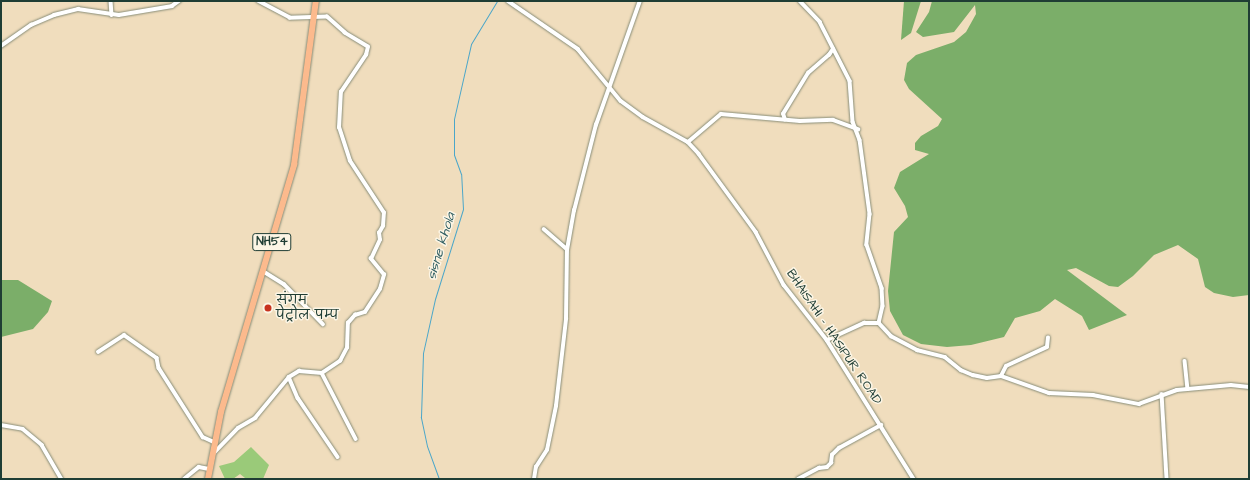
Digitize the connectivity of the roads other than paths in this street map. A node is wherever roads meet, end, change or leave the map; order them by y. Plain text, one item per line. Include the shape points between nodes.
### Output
1 (111, 1) edge
2 (179, 1) edge
3 (258, 1) edge
4 (316, 1) edge
5 (640, 1) edge
6 (800, 1) edge
7 (509, 2) edge
8 (112, 15) junction
9 (314, 15) junction
10 (1, 46) edge
11 (833, 49) junction
12 (610, 89) junction
13 (785, 120) junction
14 (858, 129) junction
15 (688, 142) junction
16 (544, 229) dead end
17 (567, 250) junction
18 (263, 271) junction
19 (879, 323) junction
20 (323, 324) dead end
21 (1048, 338) dead end
22 (827, 340) junction
23 (98, 352) dead end
24 (1185, 361) dead end
25 (322, 373) junction
26 (1001, 376) junction
27 (289, 377) junction
28 (1249, 387) edge
29 (1188, 389) junction
30 (1162, 394) junction
31 (1, 425) edge
32 (880, 425) junction
33 (356, 439) dead end
34 (214, 442) junction
35 (211, 456) junction
36 (338, 457) dead end
37 (209, 469) junction
38 (62, 479) edge
39 (184, 479) edge
40 (208, 479) edge
41 (534, 479) edge
42 (798, 479) edge
43 (914, 479) edge
44 (1167, 479) edge

1 - 8 street
2 - 8 street via 172,6
3 - 9 street via 290,18 307,18
4 - 9 main road, NH54
5 - 12 street via 617,60
6 - 11 street via 820,22
7 - 12 street, BHAISAHI - HASIPUR ROAD via 578,49
8 - 10 street via 78,9 54,15 31,25
9 - 18 main road, NH54 via 294,165
9 - 25 street via 327,17 345,33 368,47 366,55 341,92 339,128 350,162 375,197 384,220 379,233 380,240 371,259 384,275 380,289 364,312 355,315 348,323 347,348 340,361
11 - 13 street via 808,73 783,114
11 - 14 street via 850,80 853,122
12 - 15 street, BHAISAHI - HASIPUR ROAD via 631,109
12 - 17 street via 596,125
13 - 14 street via 833,120
13 - 15 street via 721,114
14 - 19 street via 870,214 867,245 882,288 883,306
15 - 22 street, BHAISAHI - HASIPUR ROAD via 743,212 784,285
16 - 17 street
17 - 41 street via 566,319 556,406 547,450 536,467
18 - 20 street via 284,284
18 - 34 main road, NH54 via 220,412
19 - 22 street via 864,323
19 - 26 street via 898,340 917,350 945,357 961,370 987,378
21 - 26 street via 1047,347 1006,366
22 - 32 street, BHAISAHI - HASIPUR ROAD
23 - 34 street via 124,335 157,358 159,368 203,437
24 - 29 street
25 - 27 street via 298,371
25 - 33 street
26 - 30 street via 1049,393 1093,395 1139,404
27 - 35 street via 255,418 238,428
27 - 36 street via 298,398
28 - 29 street via 1231,385
29 - 30 street
30 - 44 street
31 - 38 street via 23,429 42,445
32 - 42 street via 839,448 832,455 831,464 827,467 819,468
32 - 43 street, BHAISAHI - HASIPUR ROAD
34 - 35 main road, NH54
35 - 37 main road, NH54
37 - 39 street via 199,467
37 - 40 main road, NH54

